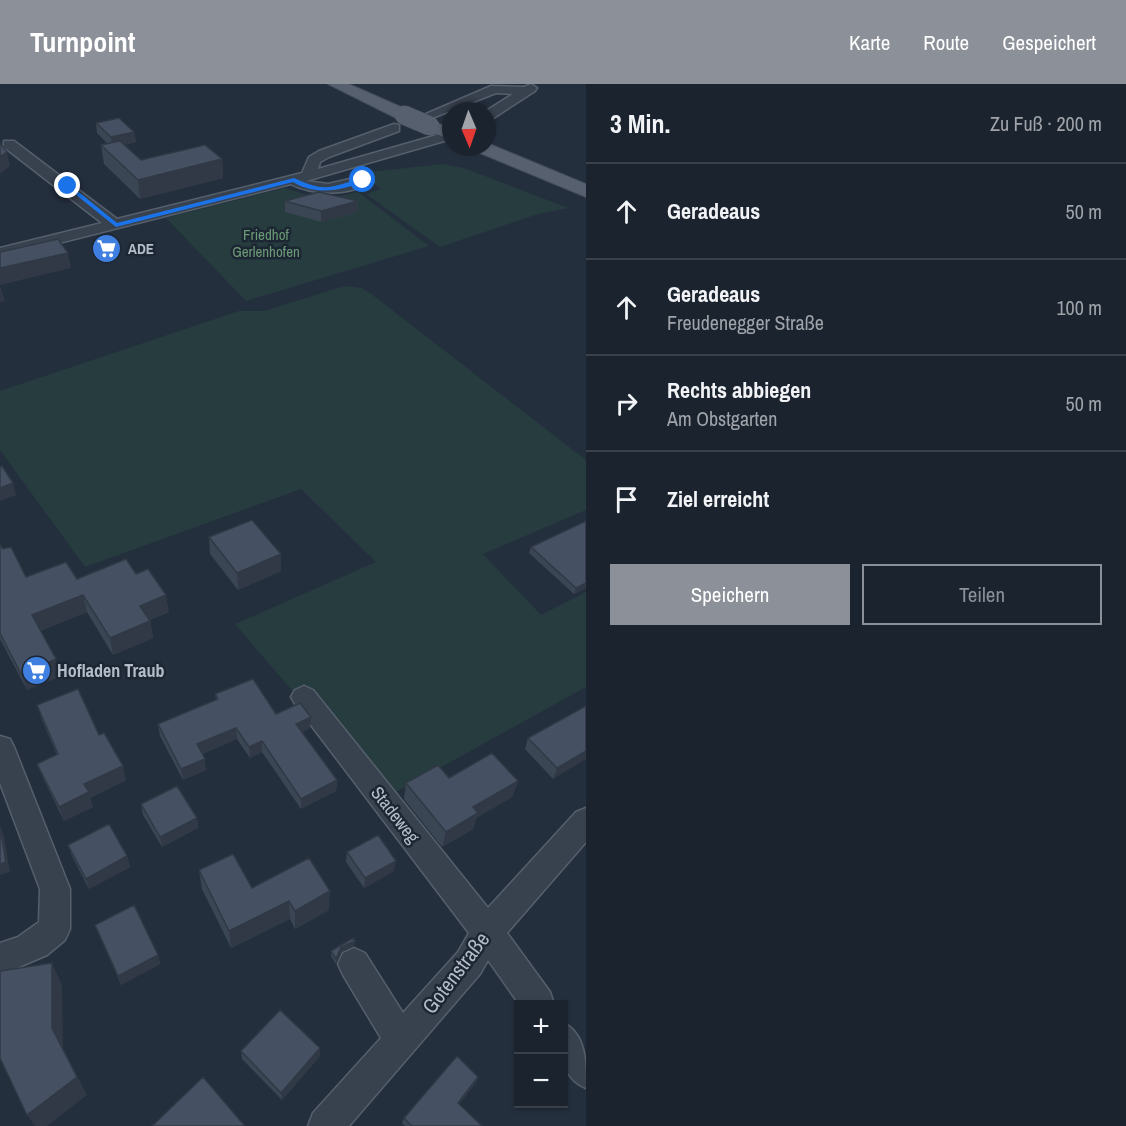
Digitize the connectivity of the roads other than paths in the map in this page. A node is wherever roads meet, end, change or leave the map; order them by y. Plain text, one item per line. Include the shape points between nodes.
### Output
1 (336, 84) edge
2 (538, 84) edge
3 (526, 91) junction
4 (496, 110) edge
5 (431, 120) junction
6 (399, 121) junction
7 (442, 128) edge
8 (442, 138) edge
9 (9, 144) dead end
10 (496, 153) edge
11 (301, 178) junction
12 (363, 180) dead end
13 (586, 191) edge
14 (116, 226) junction
15 (0, 253) edge
16 (304, 697) dead end
17 (0, 747) edge
18 (586, 821) edge
19 (487, 933) junction
20 (0, 959) edge
21 (354, 964) dead end
22 (534, 1000) edge
23 (402, 1042) junction
24 (568, 1046) edge
25 (586, 1071) edge
26 (326, 1126) edge

1 - 6 main road
2 - 3 street
3 - 4 street
3 - 5 street via 495,89
5 - 6 main road, bridge
5 - 7 main road
6 - 11 street via 324,154 314,160
8 - 11 street
9 - 14 street
10 - 13 main road
11 - 12 street via 304,187 321,191
11 - 14 street
14 - 15 street
16 - 19 street, Stadeweg
17 - 20 street via 55,889 54,929 24,953
18 - 19 street, Gotenstraße
19 - 22 street, Stadeweg
19 - 23 street, Gotenstraße via 469,963
21 - 23 street
23 - 26 street, Gotenstraße
24 - 25 street

